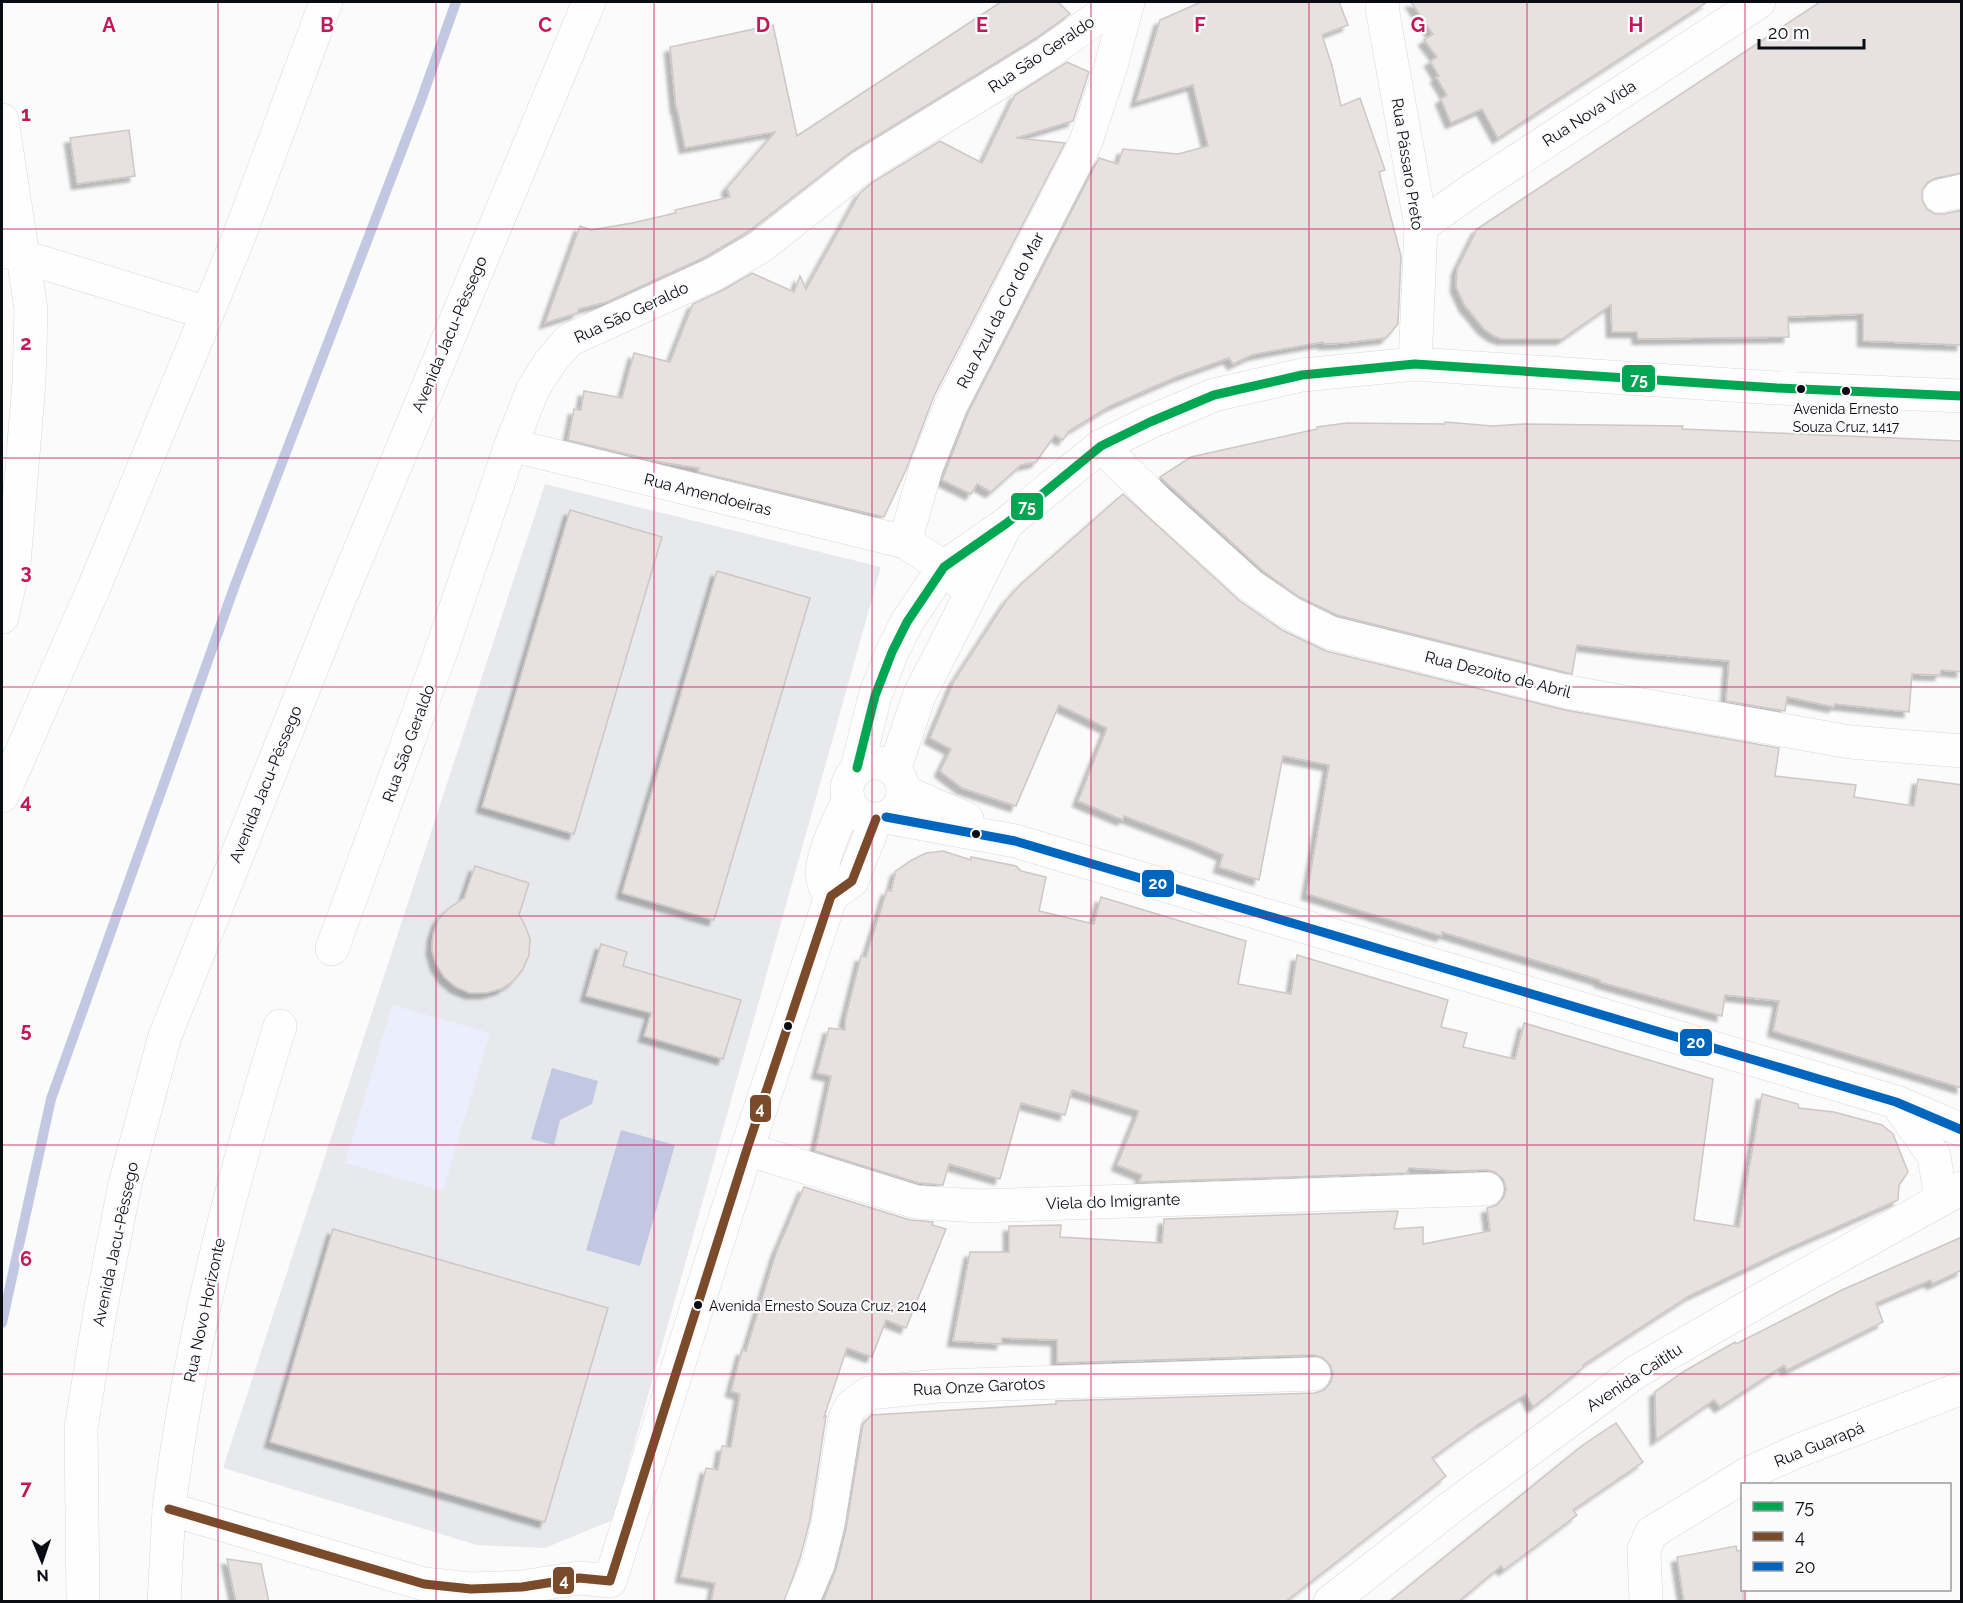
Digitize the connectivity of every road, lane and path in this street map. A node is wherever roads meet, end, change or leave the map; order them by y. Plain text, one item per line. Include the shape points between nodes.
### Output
1 (326, 2) edge
2 (589, 2) edge
3 (1119, 2) edge
4 (1128, 2) edge
5 (1383, 2) edge
6 (1758, 2) edge
7 (2, 120) edge
8 (1421, 226) junction
9 (12, 253) edge
10 (207, 313) junction
11 (1415, 364) junction
12 (1962, 396) edge
13 (511, 445) junction
14 (1101, 446) junction
15 (1007, 523) junction
16 (905, 542) junction
17 (944, 567) junction
18 (971, 593) junction
19 (2, 617) edge
20 (1962, 751) edge
21 (857, 768) junction
22 (2, 796) edge
23 (890, 799) junction
24 (848, 801) junction
25 (831, 896) junction
26 (332, 949) dead end
27 (280, 1026) dead end
28 (1896, 1102) junction
29 (1962, 1130) edge
30 (747, 1149) junction
31 (1488, 1190) dead end
32 (1951, 1193) edge
33 (1314, 1374) dead end
34 (1962, 1388) edge
35 (169, 1509) junction
36 (614, 1592) edge
37 (426, 1593) edge
38 (83, 1602) edge
39 (164, 1602) edge
40 (802, 1602) edge
41 (1330, 1602) edge
42 (1646, 1602) edge

1 - 10 main road
2 - 38 main road, Avenida Jacu-Pêssego via 337,605 165,1036 125,1184 81,1428
3 - 13 main road, Rua São Geraldo via 1046,54 862,167 760,247 714,274 569,340 533,389
4 - 16 main road, Rua Azul da Cor do Mar via 1085,144 951,405 926,468
5 - 8 main road, Rua Pássaro Preto
6 - 8 main road, Rua Nova Vida
7 - 9 main road
8 - 11 main road, Rua Pássaro Preto
9 - 10 main road
9 - 19 main road via 31,309 29,383 14,564
10 - 22 main road via 95,585
11 - 12 main road
11 - 14 main road via 1302,375 1214,394
13 - 16 main road, Rua Amendoeiras
13 - 26 main road, Rua São Geraldo via 439,657
14 - 15 main road
14 - 20 main road, Rua Dezoito de Abril via 1251,586 1290,613 1331,633 1568,692 1850,742
15 - 17 main road
15 - 18 main road
16 - 17 main road
17 - 18 main road
17 - 21 main road via 892,652 875,696
18 - 23 main road via 919,696
21 - 23 main road via 883,764
21 - 24 main road via 847,783
23 - 24 main road via 864,818
23 - 25 main road via 852,881
23 - 28 main road via 1015,841
24 - 25 main road via 822,867 823,882
25 - 30 main road
27 - 35 main road, Rua Novo Horizonte via 214,1261 177,1442
28 - 29 main road
28 - 32 main road via 1934,1156
30 - 31 main road, Viela do Imigrante via 916,1202 946,1205
30 - 36 main road
32 - 41 main road, Avenida Caititu via 1636,1372 1454,1505
33 - 40 main road, Rua Onze Garotos via 938,1386 869,1394 851,1406 845,1418 828,1524 818,1564
34 - 42 main road, Rua Guarapá via 1747,1474 1650,1533 1644,1550
35 - 37 main road
35 - 39 main road, Rua Novo Horizonte
36 - 37 main road via 579,1578 522,1587

